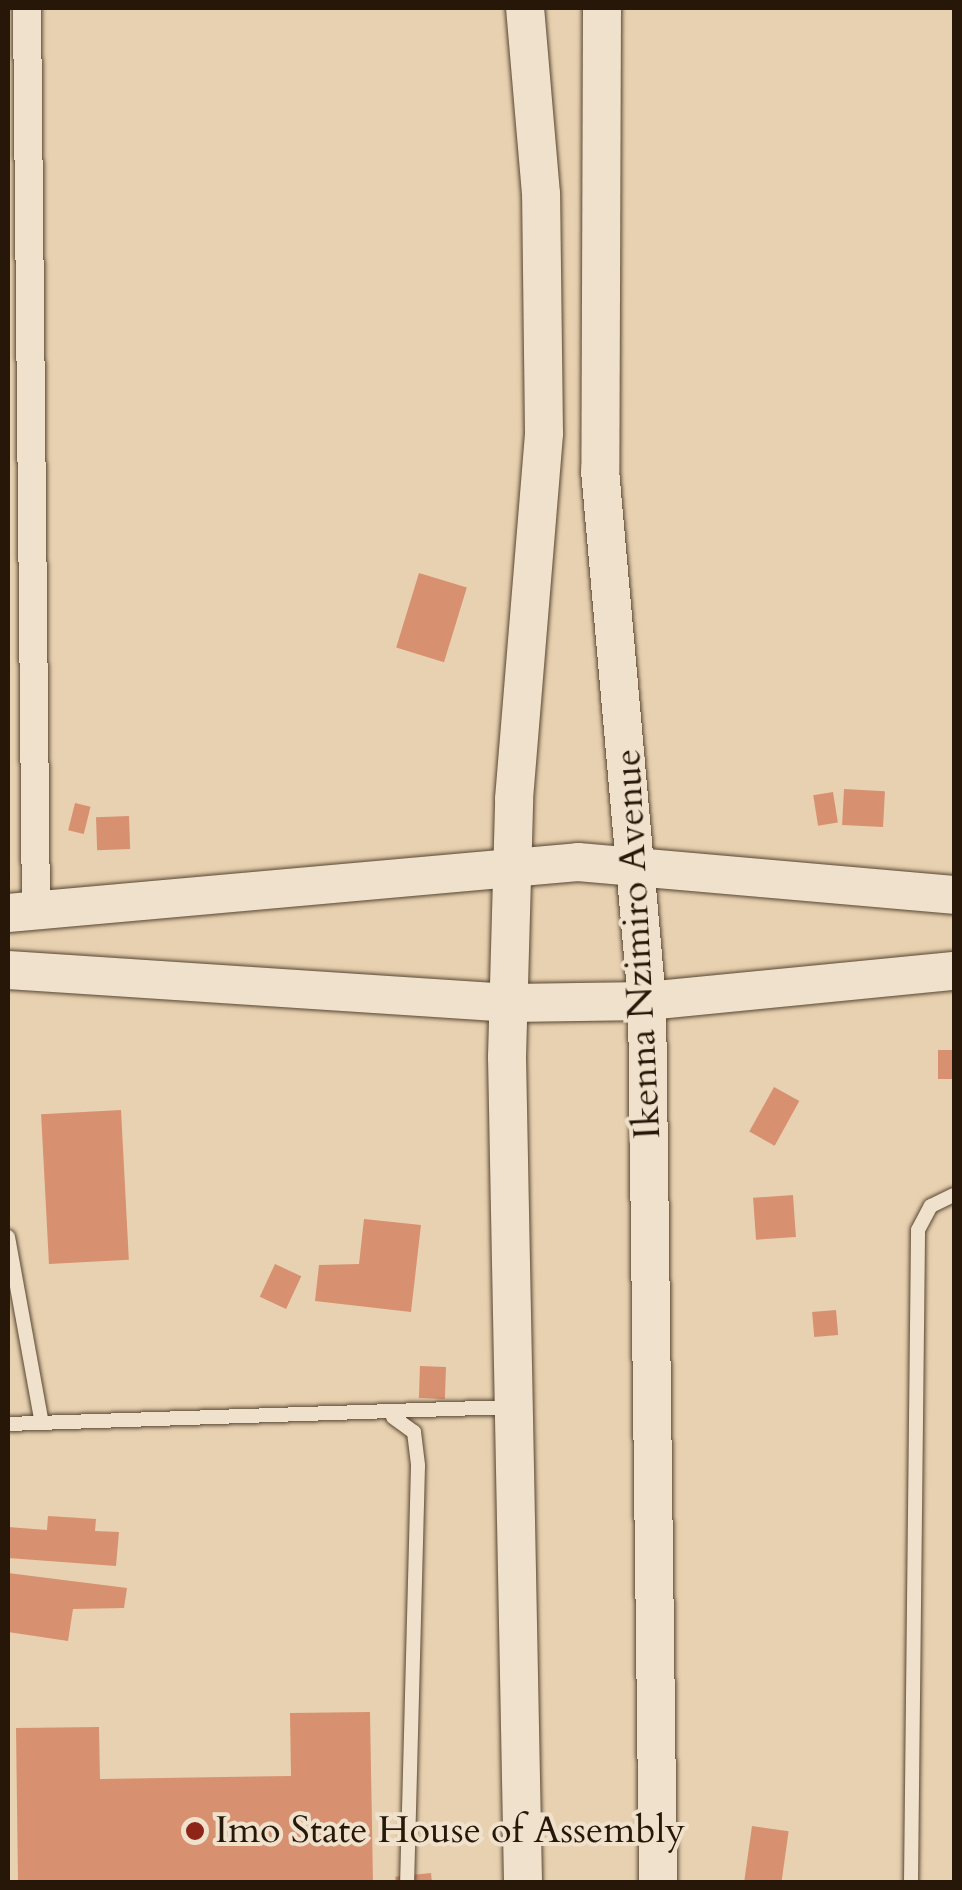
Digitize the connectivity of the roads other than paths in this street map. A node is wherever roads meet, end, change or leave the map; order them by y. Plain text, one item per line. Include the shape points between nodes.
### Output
1 (27, 8) edge
2 (525, 8) edge
3 (602, 8) edge
4 (640, 864) junction
5 (511, 865) junction
6 (954, 895) edge
7 (22, 914) edge
8 (8, 970) edge
9 (954, 971) edge
10 (647, 1001) junction
11 (510, 1003) junction
12 (954, 1195) edge
13 (8, 1238) edge
14 (515, 1406) junction
15 (393, 1417) junction
16 (41, 1419) junction
17 (8, 1424) edge
18 (407, 1882) edge
19 (523, 1882) edge
20 (658, 1882) edge
21 (911, 1882) edge

1 - 7 street
2 - 5 street via 541,194 544,433
3 - 4 street, Ikenna Nzimiro Avenue via 600,470
4 - 5 street
4 - 6 street
4 - 10 street, Ikenna Nzimiro Avenue
5 - 7 street
5 - 11 street
8 - 11 street
9 - 10 street
10 - 11 street
10 - 20 street, Ikenna Nzimiro Avenue
11 - 14 street
12 - 21 lane via 931,1206 918,1230
13 - 16 lane
14 - 15 lane
14 - 19 street
15 - 16 lane
15 - 18 lane via 414,1432 418,1466
16 - 17 lane

